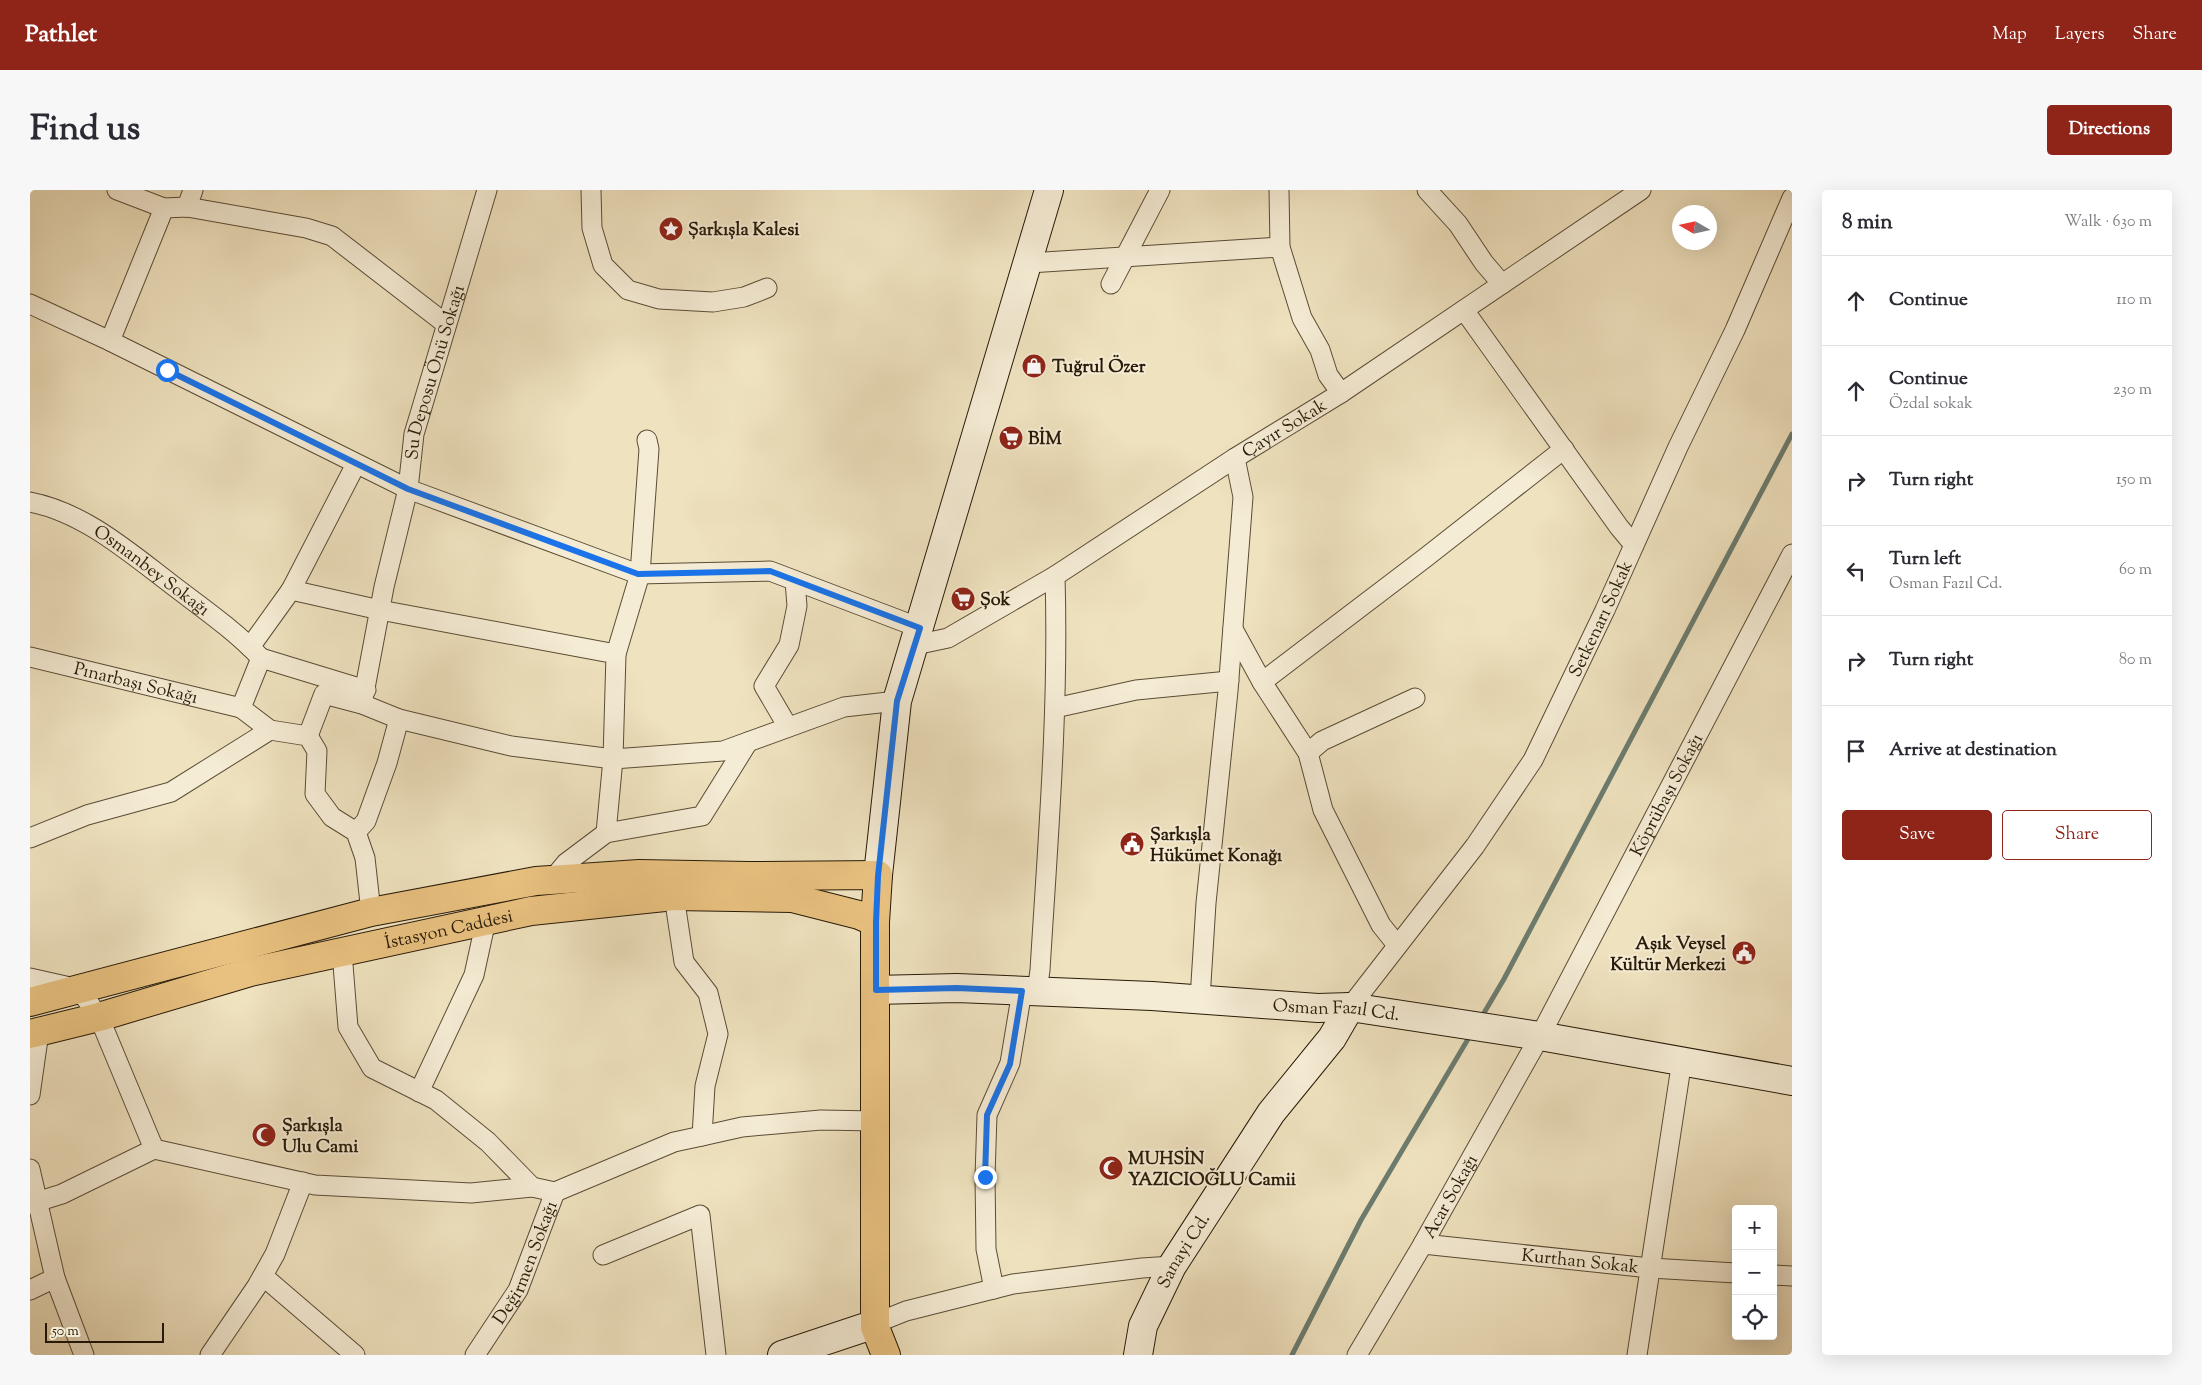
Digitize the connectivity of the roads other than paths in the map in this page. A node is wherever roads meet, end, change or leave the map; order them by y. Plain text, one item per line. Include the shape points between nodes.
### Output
1 (117, 190) edge
2 (487, 190) edge
3 (591, 190) edge
4 (1039, 190) edge
5 (1049, 190) edge
6 (1160, 190) edge
7 (1279, 190) edge
8 (1428, 190) edge
9 (1641, 190) edge
10 (190, 198) edge
11 (1792, 198) edge
12 (164, 208) junction
13 (1280, 247) junction
14 (1126, 258) junction
15 (1029, 263) junction
16 (1111, 284) dead end
17 (1502, 284) junction
18 (767, 288) dead end
19 (30, 304) edge
20 (1464, 310) junction
21 (446, 324) junction
22 (110, 341) junction
23 (1341, 393) junction
24 (647, 440) dead end
25 (1564, 449) junction
26 (1235, 458) junction
27 (356, 464) junction
28 (408, 489) junction
29 (30, 502) edge
30 (1634, 545) junction
31 (1792, 554) edge
32 (640, 574) junction
33 (1055, 576) junction
34 (795, 581) junction
35 (290, 590) junction
36 (380, 610) junction
37 (1233, 629) junction
38 (918, 636) junction
39 (256, 653) junction
40 (616, 654) junction
41 (30, 657) edge
42 (1229, 681) junction
43 (1262, 682) junction
44 (364, 697) junction
45 (1415, 698) dead end
46 (897, 701) junction
47 (241, 708) junction
48 (1055, 708) junction
49 (399, 719) junction
50 (788, 727) junction
51 (270, 730) junction
52 (308, 736) junction
53 (748, 742) junction
54 (1308, 753) junction
55 (613, 759) junction
56 (356, 832) junction
57 (606, 833) junction
58 (30, 838) edge
59 (878, 876) junction
60 (552, 880) junction
61 (674, 896) junction
62 (371, 912) junction
63 (486, 920) junction
64 (876, 922) junction
65 (1397, 945) junction
66 (342, 952) junction
67 (30, 978) edge
68 (79, 989) junction
69 (876, 990) junction
70 (1029, 991) junction
71 (1200, 1000) junction
72 (30, 1002) edge
73 (1350, 1007) junction
74 (99, 1017) junction
75 (34, 1033) edge
76 (1534, 1035) junction
77 (1682, 1060) junction
78 (1792, 1080) edge
79 (419, 1092) junction
80 (30, 1096) edge
81 (876, 1121) junction
82 (702, 1136) junction
83 (154, 1150) junction
84 (30, 1169) edge
85 (303, 1182) junction
86 (532, 1187) junction
87 (555, 1192) junction
88 (34, 1203) edge
89 (1423, 1244) junction
90 (603, 1255) dead end
91 (1172, 1266) junction
92 (1650, 1268) junction
93 (1732, 1273) edge
94 (1777, 1275) edge
95 (263, 1276) junction
96 (1792, 1276) edge
97 (55, 1278) junction
98 (994, 1289) junction
99 (30, 1290) edge
100 (869, 1325) junction
101 (84, 1355) edge
102 (210, 1355) edge
103 (355, 1355) edge
104 (475, 1355) edge
105 (716, 1355) edge
106 (782, 1355) edge
107 (886, 1355) edge
108 (1138, 1355) edge
109 (1357, 1355) edge
110 (1637, 1355) edge

1 - 12 street
2 - 21 street, Su Deposu Önü Sokağı
3 - 18 street via 592,228 603,266 628,290 659,299 713,302 744,297
4 - 15 street
5 - 15 street
6 - 14 street
7 - 13 street
8 - 17 street via 1458,224 1484,264
9 - 17 street, Çayır Sokak
10 - 12 street
10 - 21 street via 332,236
11 - 30 street, Setkenarı Sokak via 1735,330
12 - 22 street
13 - 14 street
13 - 23 street via 1302,318 1320,350 1328,375
14 - 15 street
14 - 16 street
15 - 38 street
17 - 20 street, Çayır Sokak
19 - 22 street
20 - 23 street, Çayır Sokak
20 - 25 street
21 - 28 street, Su Deposu Önü Sokağı via 414,434
22 - 27 street
23 - 26 street, Çayır Sokak
24 - 32 street
25 - 30 street
25 - 43 street
26 - 33 street, Çayır Sokak
26 - 37 street via 1243,497
27 - 28 street
27 - 35 street
28 - 32 street
28 - 36 street, Su Deposu Önü Sokağı
29 - 39 street, Osmanbey Sokağı via 80,520 178,589 241,637
30 - 65 street, Setkenarı Sokak via 1533,760 1475,846
31 - 76 street, Köprübaşı Sokağı
32 - 34 street via 770,571
32 - 40 street
33 - 38 street, Çayır Sokak via 948,638
33 - 48 street
34 - 38 street
34 - 50 street via 797,606 789,644 764,686
35 - 36 street
35 - 39 street
36 - 40 street
36 - 44 street, Su Deposu Önü Sokağı
37 - 42 street
37 - 43 street
38 - 46 street
39 - 44 street
39 - 47 street
40 - 55 street
41 - 47 street, Pınarbaşı Sokağı
42 - 48 street via 1136,690
42 - 71 street via 1206,903
43 - 54 street
44 - 49 street
44 - 52 street via 324,694
45 - 54 street via 1322,741
46 - 50 street via 844,707
46 - 59 street
47 - 51 street
48 - 70 street via 1041,960
49 - 55 street via 511,746
49 - 56 street via 366,821
50 - 53 street
51 - 52 street
51 - 58 street via 171,792 87,815
52 - 56 street via 317,751 316,794 332,817
53 - 55 street via 723,751
53 - 57 street via 702,816
54 - 65 street via 1323,810 1381,925
55 - 57 street
56 - 62 street via 365,858
57 - 60 street via 566,864
59 - 60 main road, İstasyon Caddesi via 639,874
59 - 64 main road
60 - 62 main road, İstasyon Caddesi
61 - 63 main road, İstasyon Caddesi via 531,911
61 - 64 main road, İstasyon Caddesi via 792,898
61 - 82 street via 684,962 708,992 718,1034 705,1086
62 - 68 main road, İstasyon Caddesi
63 - 66 main road, İstasyon Caddesi
63 - 79 street via 474,975
64 - 69 main road
65 - 73 street, Setkenarı Sokak
66 - 74 main road, İstasyon Caddesi via 250,972
66 - 79 street via 348,1026 372,1068
67 - 68 street
68 - 72 main road, İstasyon Caddesi
68 - 74 street
69 - 70 street, Osman Fazıl Cd. via 957,988
69 - 81 main road
70 - 71 street, Osman Fazıl Cd.
70 - 98 street via 1010,1064 987,1115 986,1249
71 - 73 street, Osman Fazıl Cd.
73 - 76 street, Osman Fazıl Cd.
73 - 91 street, Sanayi Cd. via 1332,1038 1271,1113
74 - 75 main road, İstasyon Caddesi
74 - 83 street
75 - 80 street
76 - 77 street, Osman Fazıl Cd.
76 - 89 street, Acar Sokağı
77 - 78 street, Osman Fazıl Cd.
77 - 92 street
79 - 86 street via 436,1100 488,1142
81 - 82 street via 821,1120 742,1128
81 - 100 main road
82 - 87 street via 674,1142
83 - 85 street
83 - 88 street via 62,1194
84 - 88 street
85 - 86 street via 471,1193
85 - 95 street
86 - 87 street
87 - 104 street, Değirmen Sokağı via 518,1290
88 - 97 street
89 - 92 street, Kurthan Sokak
89 - 109 street, Acar Sokağı
90 - 105 street via 700,1215
91 - 98 street
91 - 108 street, Sanayi Cd. via 1143,1326
92 - 93 street, Kurthan Sokak
92 - 110 street
94 - 96 street
95 - 102 street
95 - 103 street
97 - 99 street
97 - 101 street
98 - 100 street via 906,1311
100 - 106 street
100 - 107 main road via 874,1327

